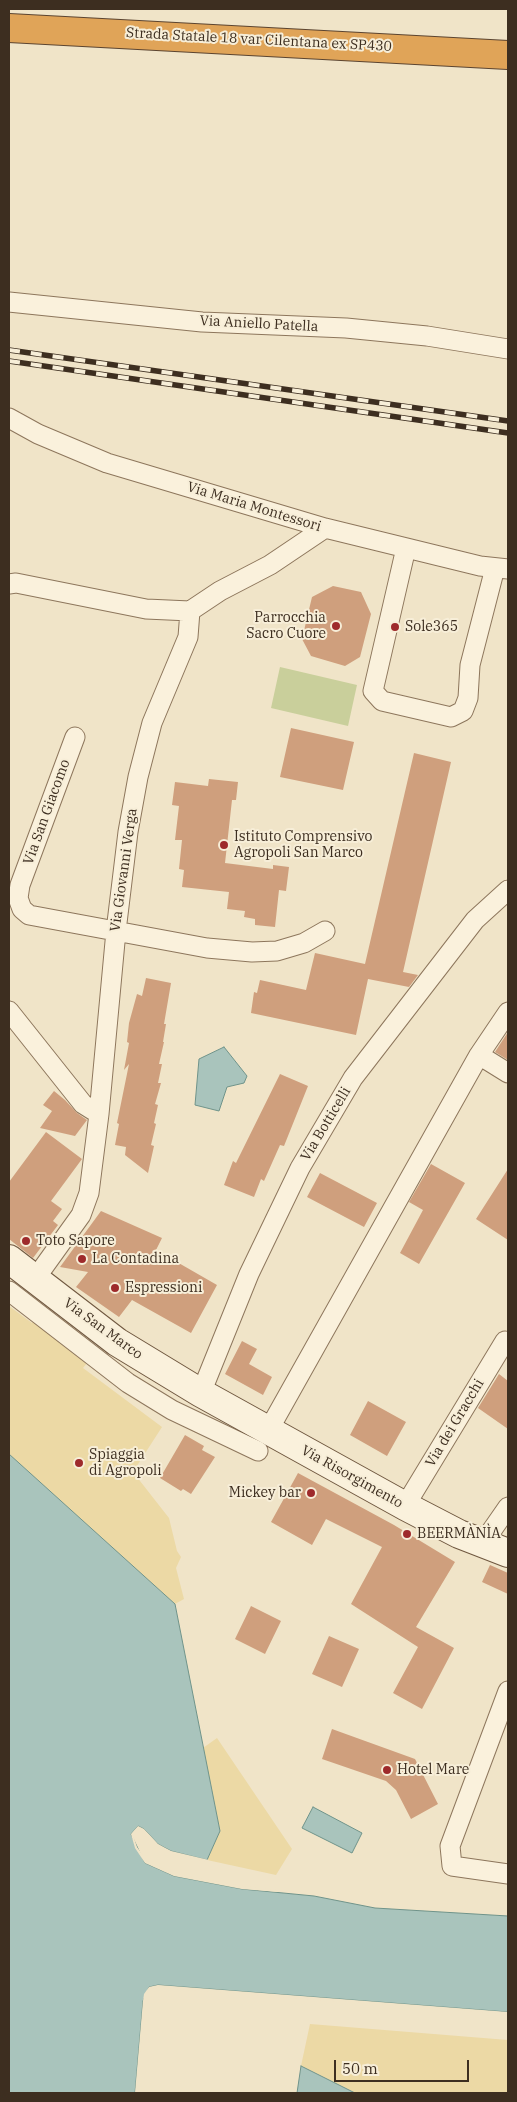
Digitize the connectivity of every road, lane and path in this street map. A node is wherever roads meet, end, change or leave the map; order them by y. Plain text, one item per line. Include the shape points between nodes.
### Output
1 (9, 28) edge
2 (508, 55) edge
3 (9, 302) edge
4 (508, 349) edge
5 (9, 418) edge
6 (325, 528) junction
7 (406, 548) junction
8 (502, 568) edge
9 (9, 584) edge
10 (190, 611) junction
11 (75, 737) dead end
12 (508, 890) edge
13 (116, 931) junction
14 (325, 931) dead end
15 (9, 1011) edge
16 (508, 1012) edge
17 (479, 1055) junction
18 (508, 1073) edge
19 (98, 1114) junction
20 (9, 1259) edge
21 (35, 1279) junction
22 (9, 1291) edge
23 (505, 1341) dead end
24 (201, 1393) junction
25 (263, 1441) junction
26 (405, 1506) junction
27 (508, 1507) edge
28 (483, 1543) junction
29 (508, 1553) edge
30 (508, 1691) edge
31 (508, 1874) edge

1 - 2 highway, Strada Statale 18 var Cilentana ex SP430
3 - 4 street, Via Aniello Patella via 202,322 346,328
5 - 6 street, Via Maria Montessori via 107,463
6 - 7 street, Via Maria Montessori
6 - 10 street via 270,565
7 - 8 street, Via Maria Montessori via 480,566
7 - 8 street via 374,691 382,701 451,717 463,711 468,698 470,665
9 - 10 street via 146,608
10 - 13 street, Via Giovanni Verga via 188,637 152,723 138,777
11 - 13 street, Via San Giacomo via 18,898 22,909 29,915
12 - 24 street, Via Botticelli via 476,920 353,1078 300,1168 253,1265
13 - 14 street via 207,948 252,952 278,951 304,943
13 - 19 street, Via Giovanni Verga
15 - 19 street via 83,1104
16 - 17 street
17 - 18 street
17 - 25 street
19 - 21 street, Via Giovanni Verga via 89,1193 81,1214
20 - 21 main road, Via San Marco
21 - 24 main road, Via San Marco via 117,1342
22 - 25 street via 128,1383 172,1410
23 - 26 street, Via dei Gracchi
24 - 25 main road, Via Risorgimento
25 - 26 main road, Via Risorgimento
26 - 28 main road, Via Risorgimento
27 - 28 street
28 - 29 main road, Via Risorgimento
30 - 31 street via 450,1846 452,1866

